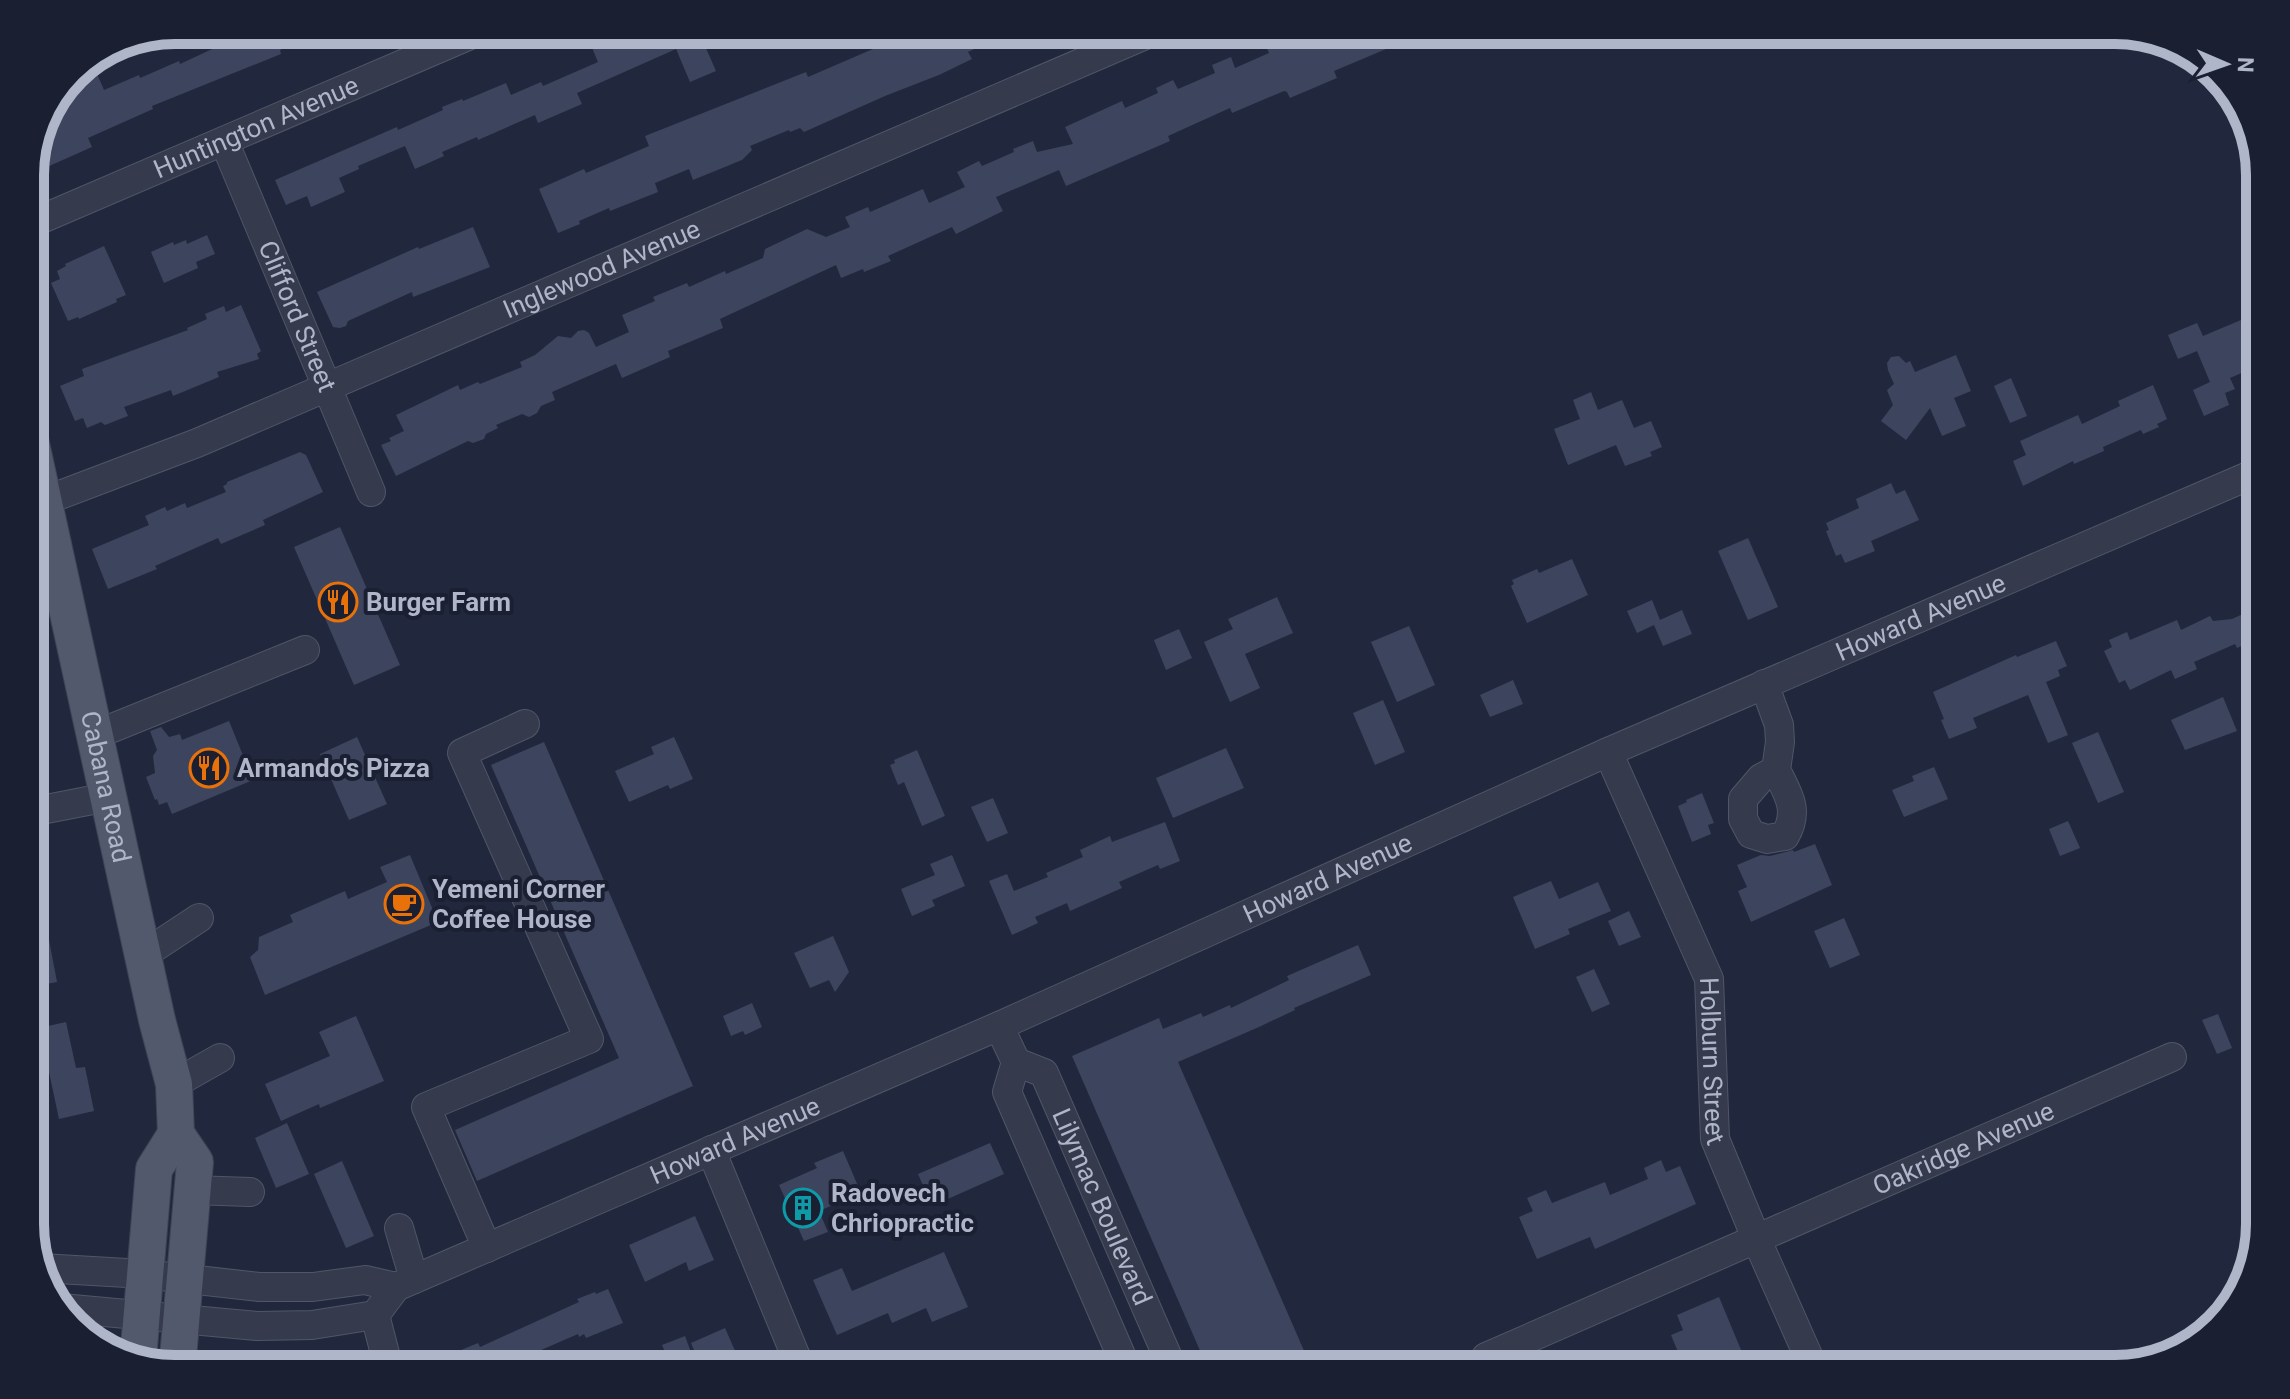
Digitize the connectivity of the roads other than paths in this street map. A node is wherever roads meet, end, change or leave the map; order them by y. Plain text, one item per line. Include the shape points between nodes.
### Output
1 (449, 44) edge
2 (1124, 44) edge
3 (224, 141) junction
4 (44, 218) edge
5 (327, 387) junction
6 (2246, 477) edge
7 (371, 492) dead end
8 (44, 501) joint
9 (305, 650) dead end
10 (1764, 684) junction
11 (525, 724) dead end
12 (95, 735) junction
13 (1608, 752) junction
14 (1776, 770) dead end
15 (108, 797) junction
16 (44, 809) edge
17 (199, 918) dead end
18 (143, 955) junction
19 (999, 1026) junction
20 (2172, 1057) dead end
21 (220, 1058) dead end
22 (1016, 1062) junction
23 (174, 1084) junction
24 (176, 1134) junction
25 (711, 1150) junction
26 (192, 1190) junction
27 (250, 1192) dead end
28 (399, 1228) dead end
29 (1756, 1238) junction
30 (487, 1248) junction
31 (52, 1269) edge
32 (144, 1274) junction
33 (185, 1279) junction
34 (405, 1283) junction
35 (75, 1309) edge
36 (141, 1315) junction
37 (375, 1315) junction
38 (181, 1319) junction
39 (139, 1350) edge
40 (178, 1355) edge
41 (385, 1355) edge
42 (795, 1355) edge
43 (1121, 1355) edge
44 (1167, 1355) edge
45 (1491, 1355) edge
46 (1808, 1355) edge

1 - 3 street, Huntington Avenue
2 - 5 street, Inglewood Avenue
3 - 4 street, Huntington Avenue
3 - 5 street, Clifford Street
5 - 7 street, Clifford Street
5 - 8 street, Inglewood Avenue
6 - 10 street, Howard Avenue
8 - 12 main road, Cabana Road
9 - 12 street
10 - 13 street, Howard Avenue
10 - 14 street via 1779,725
11 - 30 street via 462,753 589,1039 426,1107
12 - 15 main road, Cabana Road
13 - 19 street, Howard Avenue
13 - 29 street, Holburn Street via 1709,979 1715,1139
15 - 16 street
15 - 18 main road, Cabana Road
17 - 18 street
18 - 23 main road, Cabana Road
19 - 22 street
19 - 25 street, Howard Avenue
20 - 29 street, Oakridge Avenue
21 - 23 street
22 - 43 street, Lilymac Boulevard via 1007,1092
22 - 44 street, Lilymac Boulevard via 1044,1073
23 - 24 main road, Cabana Road
24 - 26 main road, Cabana Road via 195,1162
24 - 32 main road via 154,1169
25 - 30 street, Howard Avenue
25 - 42 street
26 - 27 street
26 - 33 main road, Cabana Road
28 - 34 street
29 - 45 street, Oakridge Avenue
29 - 46 street, Holburn Street
30 - 34 street, Howard Avenue
31 - 32 street
32 - 33 street
32 - 36 main road
33 - 34 street via 259,1287 365,1280
33 - 38 main road, Cabana Road
34 - 37 street
35 - 36 street
36 - 38 street
36 - 39 main road
37 - 38 street via 270,1326
37 - 41 street
38 - 40 main road, Cabana Road

